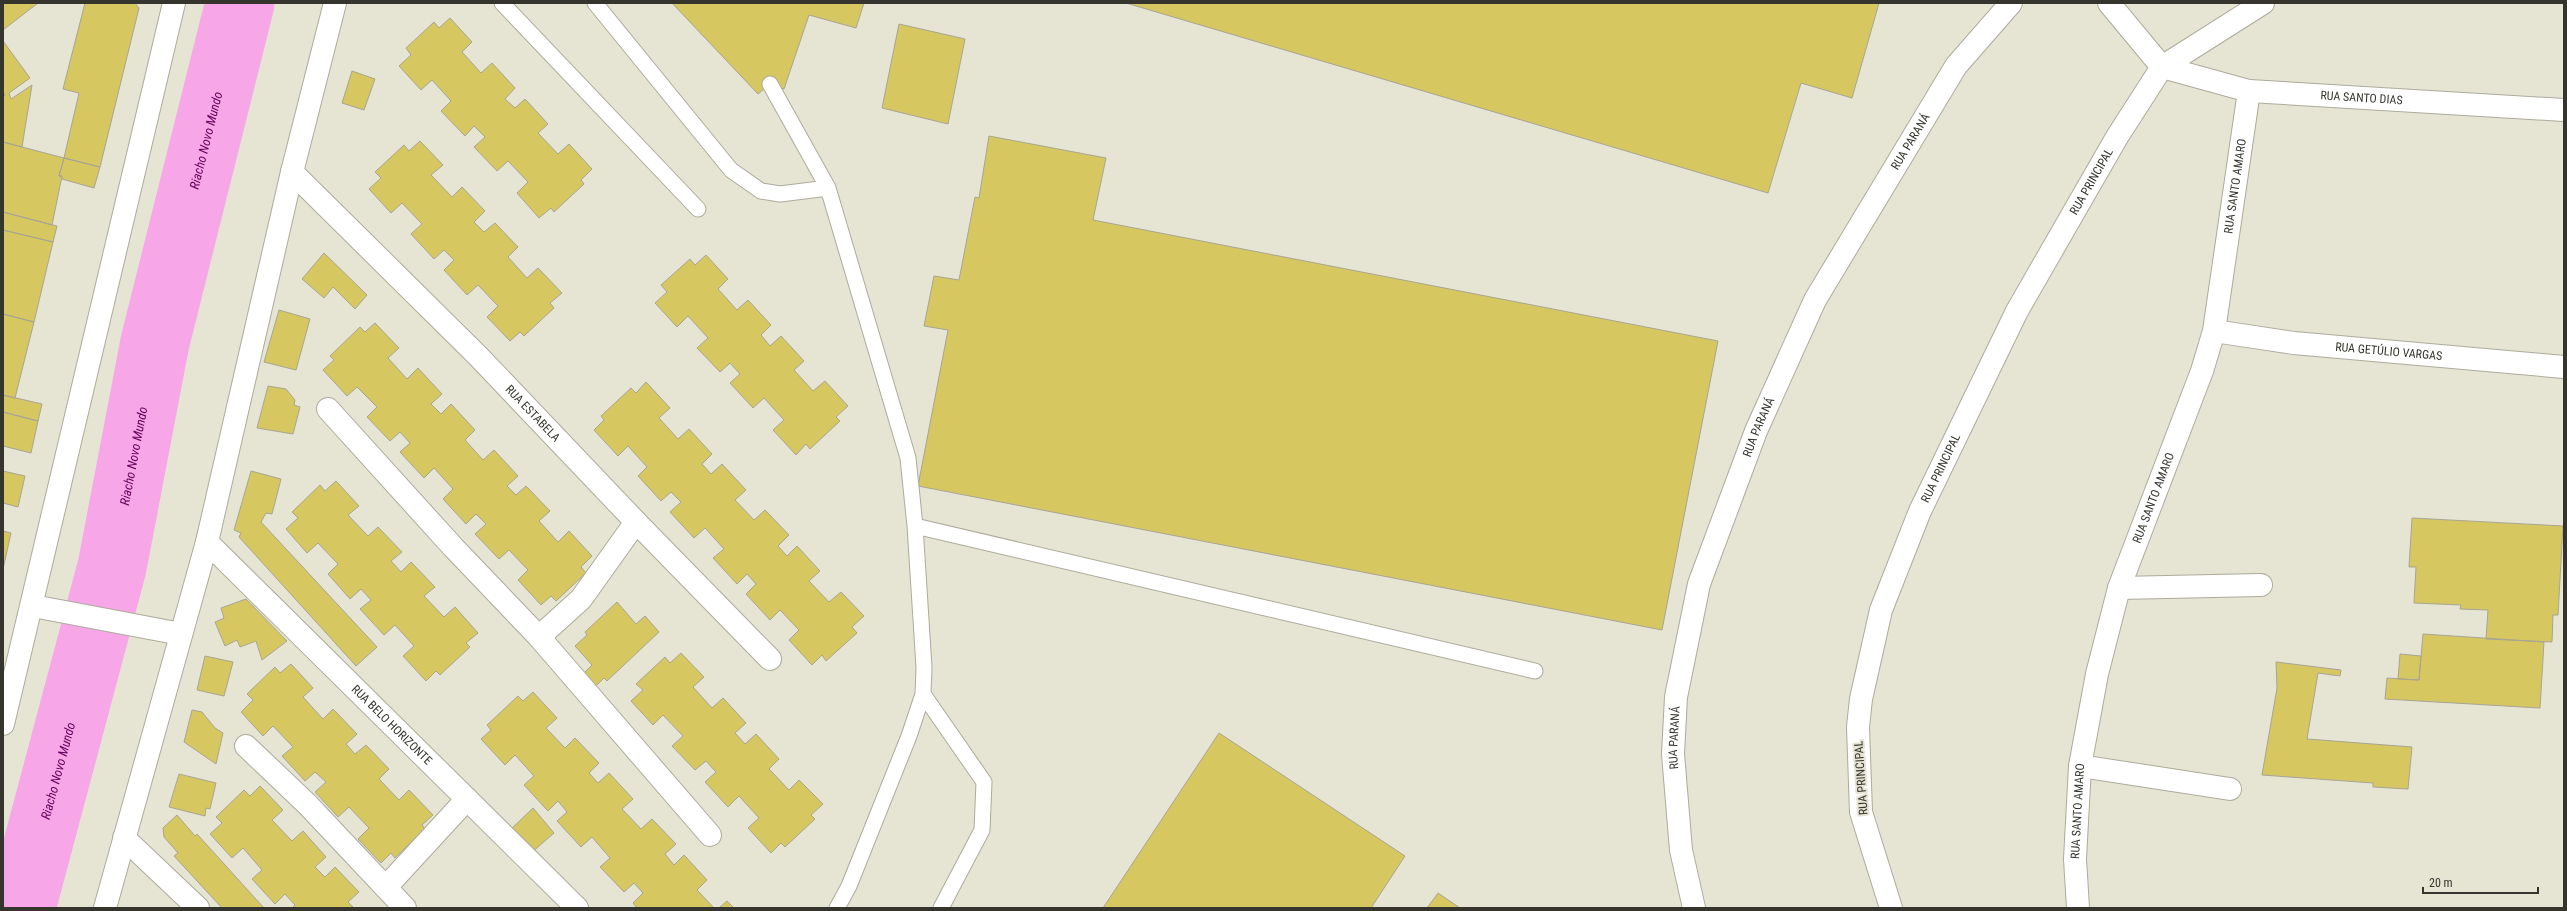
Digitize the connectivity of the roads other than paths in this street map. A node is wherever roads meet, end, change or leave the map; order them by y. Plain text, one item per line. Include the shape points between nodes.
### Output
1 (174, 3) edge
2 (335, 3) edge
3 (502, 3) edge
4 (595, 3) edge
5 (2011, 3) edge
6 (2109, 3) edge
7 (2262, 3) edge
8 (2162, 67) junction
9 (770, 84) dead end
10 (2250, 91) junction
11 (2564, 110) edge
12 (292, 172) junction
13 (828, 188) junction
14 (698, 209) dead end
15 (2214, 331) junction
16 (2564, 366) edge
17 (328, 409) dead end
18 (636, 522) junction
19 (915, 526) junction
20 (206, 542) junction
21 (2261, 585) dead end
22 (2118, 588) junction
23 (33, 606) junction
24 (181, 634) junction
25 (539, 637) junction
26 (770, 659) dead end
27 (1536, 671) dead end
28 (923, 694) junction
29 (3, 724) edge
30 (246, 746) dead end
31 (2080, 766) junction
32 (2230, 789) dead end
33 (467, 799) junction
34 (710, 835) dead end
35 (124, 838) junction
36 (386, 887) junction
37 (105, 908) edge
38 (198, 908) edge
39 (405, 908) edge
40 (576, 908) edge
41 (837, 908) edge
42 (941, 908) edge
43 (1694, 908) edge
44 (1891, 908) edge
45 (2078, 908) edge

1 - 23 street
2 - 12 street
3 - 14 lane
4 - 13 lane via 731,170 761,191 780,194
5 - 43 street, RUA PARANÁ via 1956,66 1815,300 1756,431 1699,584 1676,697 1673,754 1681,850
6 - 8 street
7 - 8 street
8 - 10 street, RUA SANTO DIAS
8 - 44 street, RUA PRINCIPAL via 2117,137 2017,310 1923,504 1881,610 1861,699 1858,758 1861,812
9 - 13 lane
10 - 11 street, RUA SANTO DIAS
10 - 15 street, RUA SANTO AMARO
12 - 18 street, RUA ESTABELA via 479,357
12 - 20 street
13 - 19 lane via 908,458
15 - 16 street, RUA GETÚLIO VARGAS via 2294,343
15 - 22 street, RUA SANTO AMARO via 2202,371
17 - 25 street
18 - 25 street via 581,599
18 - 26 street, RUA ESTABELA
19 - 27 lane
19 - 28 lane via 924,667
20 - 24 street
20 - 33 street, RUA BELO HORIZONTE
21 - 22 street
22 - 31 street, RUA SANTO AMARO via 2097,674
23 - 24 street
23 - 29 street
24 - 35 street
25 - 34 street
28 - 41 lane via 909,736 849,886
28 - 42 lane via 984,782 982,830
30 - 36 street via 307,804
31 - 32 street
31 - 45 street, RUA SANTO AMARO via 2075,859
33 - 36 street
33 - 40 street, RUA BELO HORIZONTE
35 - 37 street
35 - 38 street
36 - 39 street

